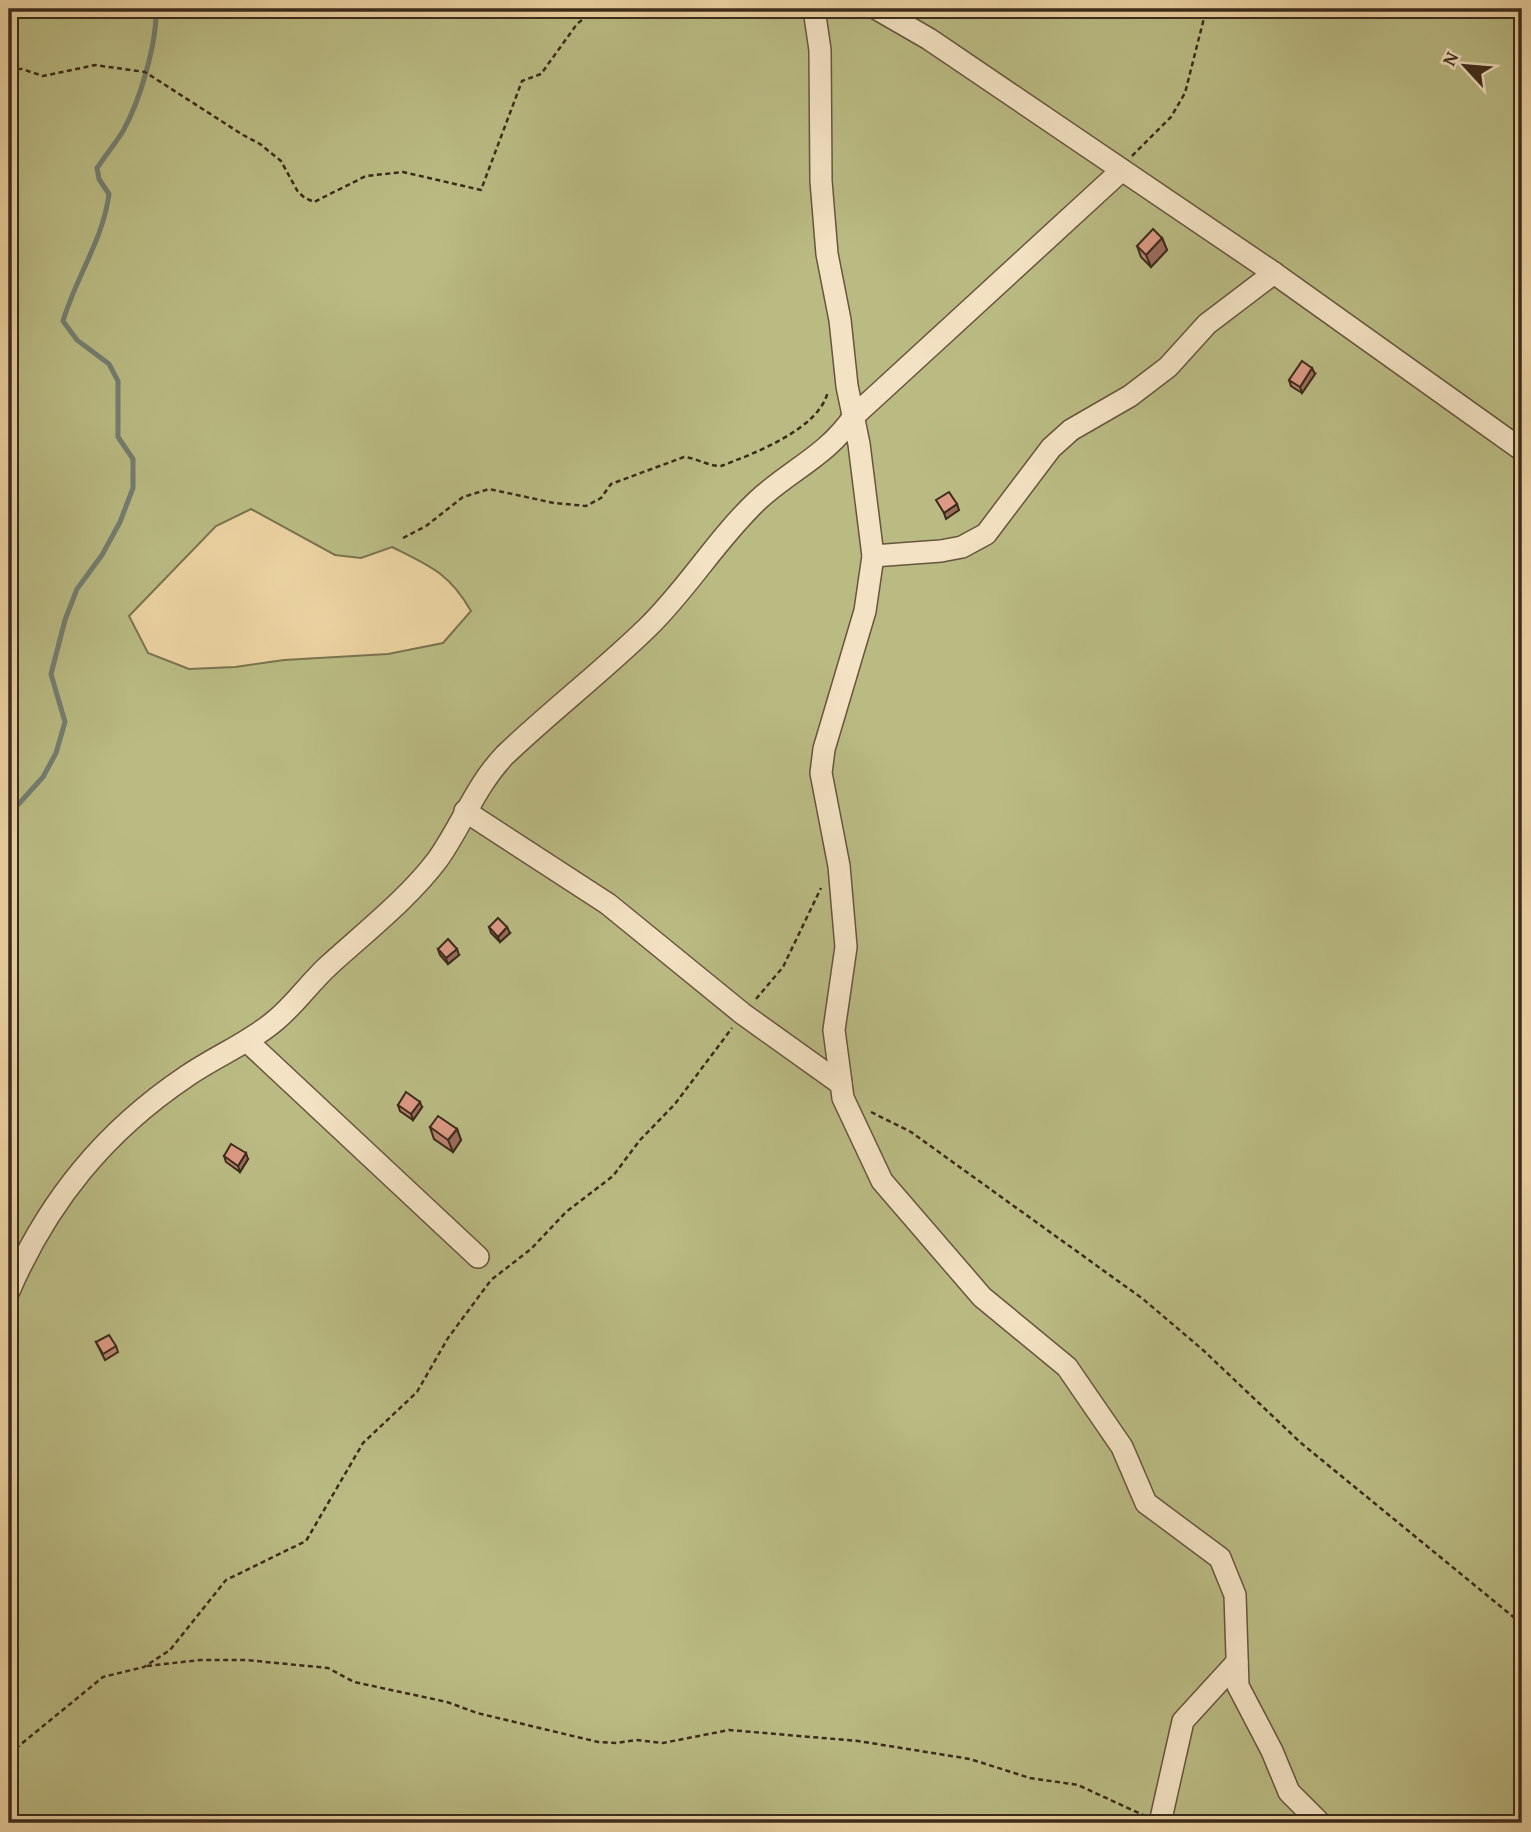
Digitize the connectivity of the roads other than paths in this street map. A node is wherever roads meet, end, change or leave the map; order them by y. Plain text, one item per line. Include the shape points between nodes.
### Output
1 (814, 9) edge
2 (877, 9) edge
3 (1122, 170) junction
4 (1274, 273) junction
5 (854, 416) junction
6 (1522, 450) edge
7 (873, 556) junction
8 (465, 811) junction
9 (247, 1042) junction
10 (842, 1091) junction
11 (478, 1257) dead end
12 (9, 1291) edge
13 (1237, 1662) junction
14 (1160, 1823) edge
15 (1320, 1823) edge

1 - 5 street via 820,50 827,254
2 - 3 street
3 - 4 street
3 - 5 street
4 - 6 street
4 - 7 street via 1207,324 1168,367 1072,429 1051,448 986,534 962,547
5 - 7 street
5 - 8 street via 826,450 759,499 648,627 503,758
7 - 10 street via 865,611 821,773 839,866 846,947 834,1030
8 - 9 street via 437,860 413,886 274,1022
8 - 10 street via 608,904
9 - 11 street
9 - 12 street via 189,1074 142,1109 92,1158 43,1222
10 - 13 street via 882,1181 982,1297 1067,1367 1122,1447 1146,1503 1220,1558 1234,1595
13 - 14 street via 1183,1721
13 - 15 street via 1238,1686 1289,1791

